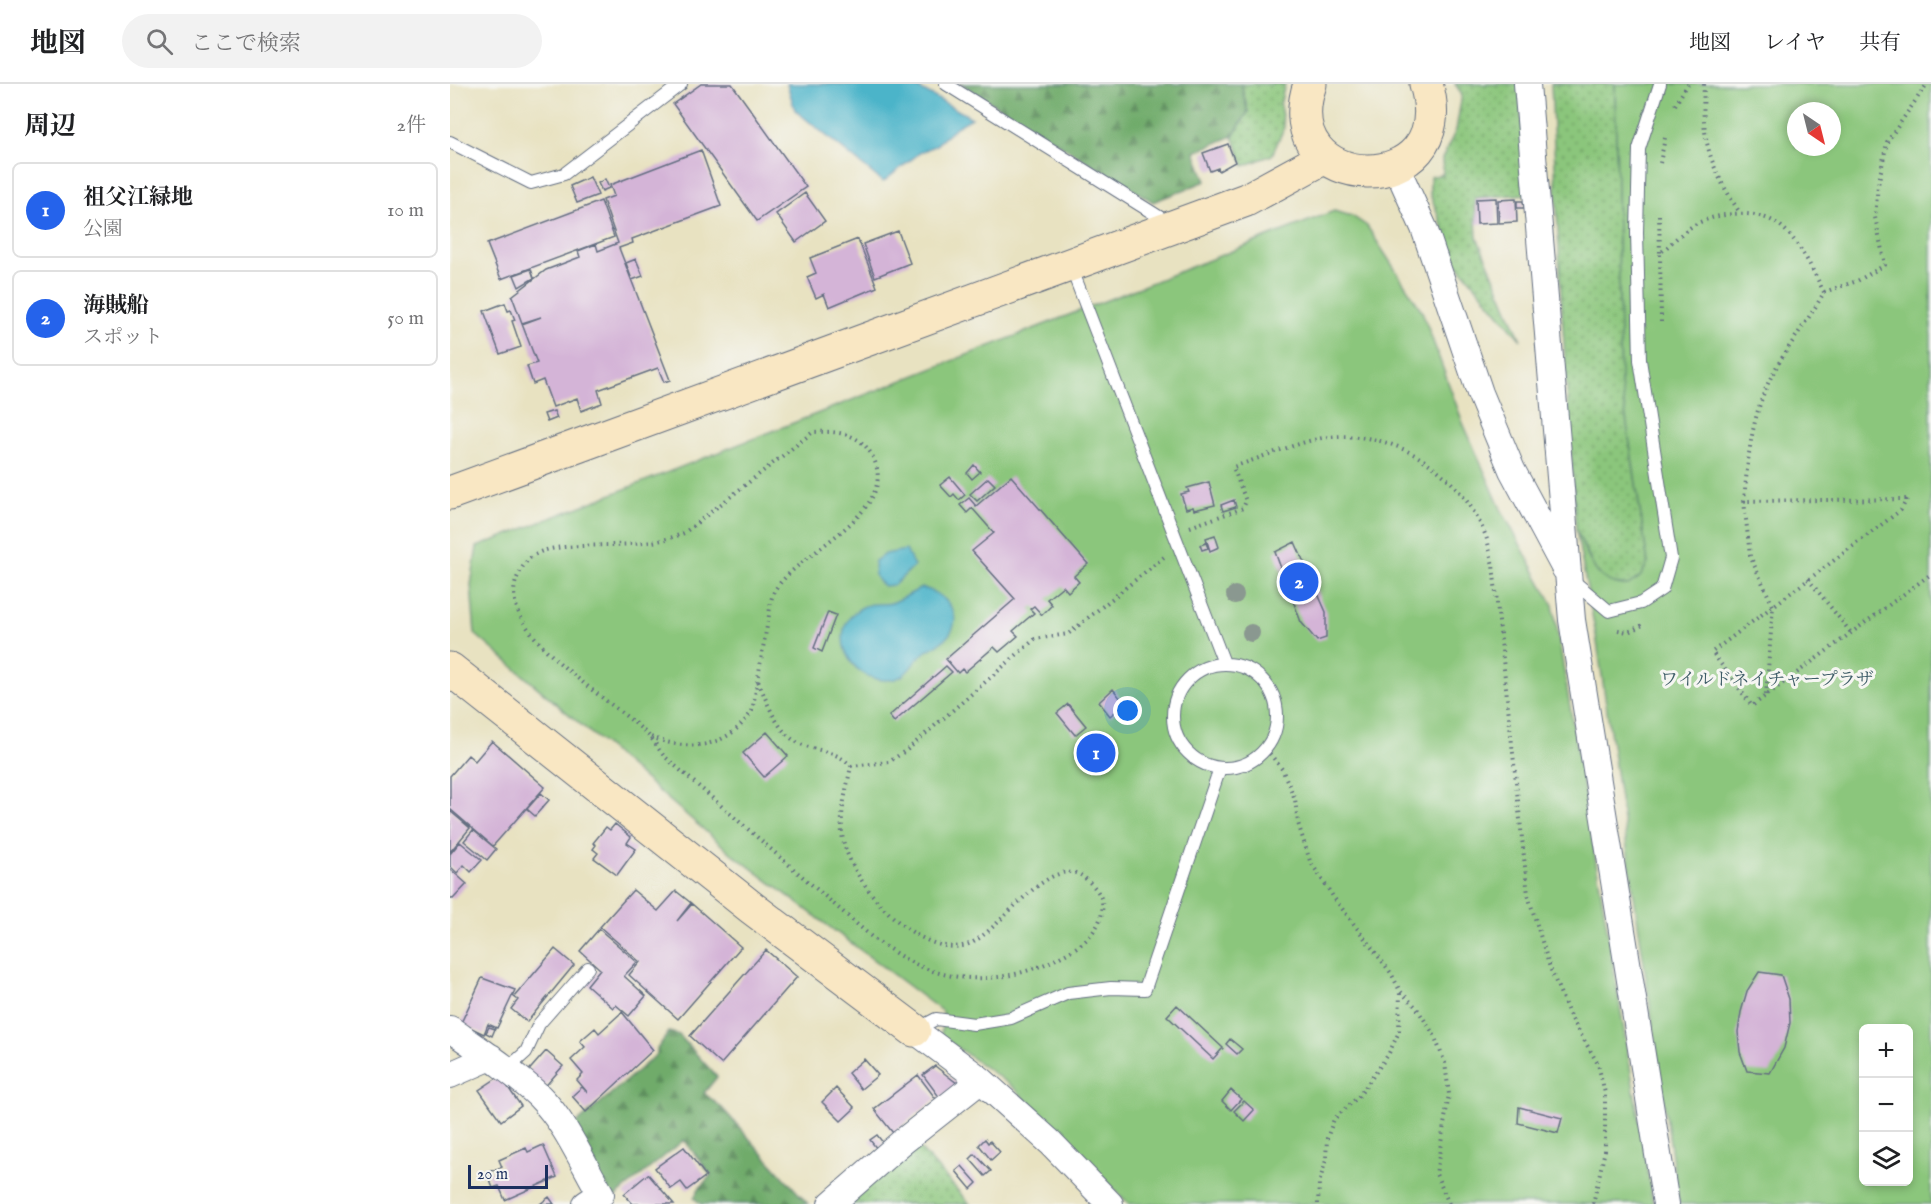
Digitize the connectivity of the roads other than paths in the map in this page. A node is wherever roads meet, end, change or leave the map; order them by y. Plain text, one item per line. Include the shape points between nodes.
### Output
1 (681, 84) edge
2 (946, 84) edge
3 (1310, 84) edge
4 (1426, 84) edge
5 (1527, 84) edge
6 (1660, 84) edge
7 (450, 142) edge
8 (1325, 157) junction
9 (1396, 166) junction
10 (1173, 226) junction
11 (1070, 264) junction
12 (450, 494) edge
13 (1569, 577) junction
14 (1224, 663) junction
15 (456, 678) edge
16 (1220, 768) junction
17 (588, 968) dead end
18 (450, 1029) edge
19 (914, 1030) junction
20 (498, 1063) junction
21 (450, 1075) edge
22 (981, 1080) junction
23 (586, 1204) edge
24 (831, 1204) edge
25 (1110, 1204) edge
26 (1666, 1204) edge

1 - 7 lane via 564,174 531,183
2 - 10 lane
3 - 8 street via 1305,120 1312,140
4 - 9 street via 1430,122 1418,148
5 - 13 street
6 - 13 lane via 1639,149 1637,232 1640,360 1671,558 1662,589 1641,603 1609,611
8 - 9 street via 1347,170 1372,173
8 - 10 street via 1246,200
9 - 13 street via 1424,228 1480,393 1508,459
10 - 11 street
11 - 12 street
11 - 14 lane
13 - 26 street via 1572,620
14 - 16 lane via 1191,675 1180,689 1173,714 1178,740 1189,754 1203,764
14 - 16 lane via 1241,665 1256,673 1276,700 1278,717 1275,734 1266,749 1245,764
15 - 19 street
16 - 19 lane via 1145,989 1068,993 1011,1018 974,1024 936,1019
17 - 20 lane via 539,1024 526,1052
18 - 20 street
19 - 22 street
20 - 21 street
20 - 23 street via 539,1097 559,1121 601,1194
22 - 24 street
22 - 25 street via 1051,1143

